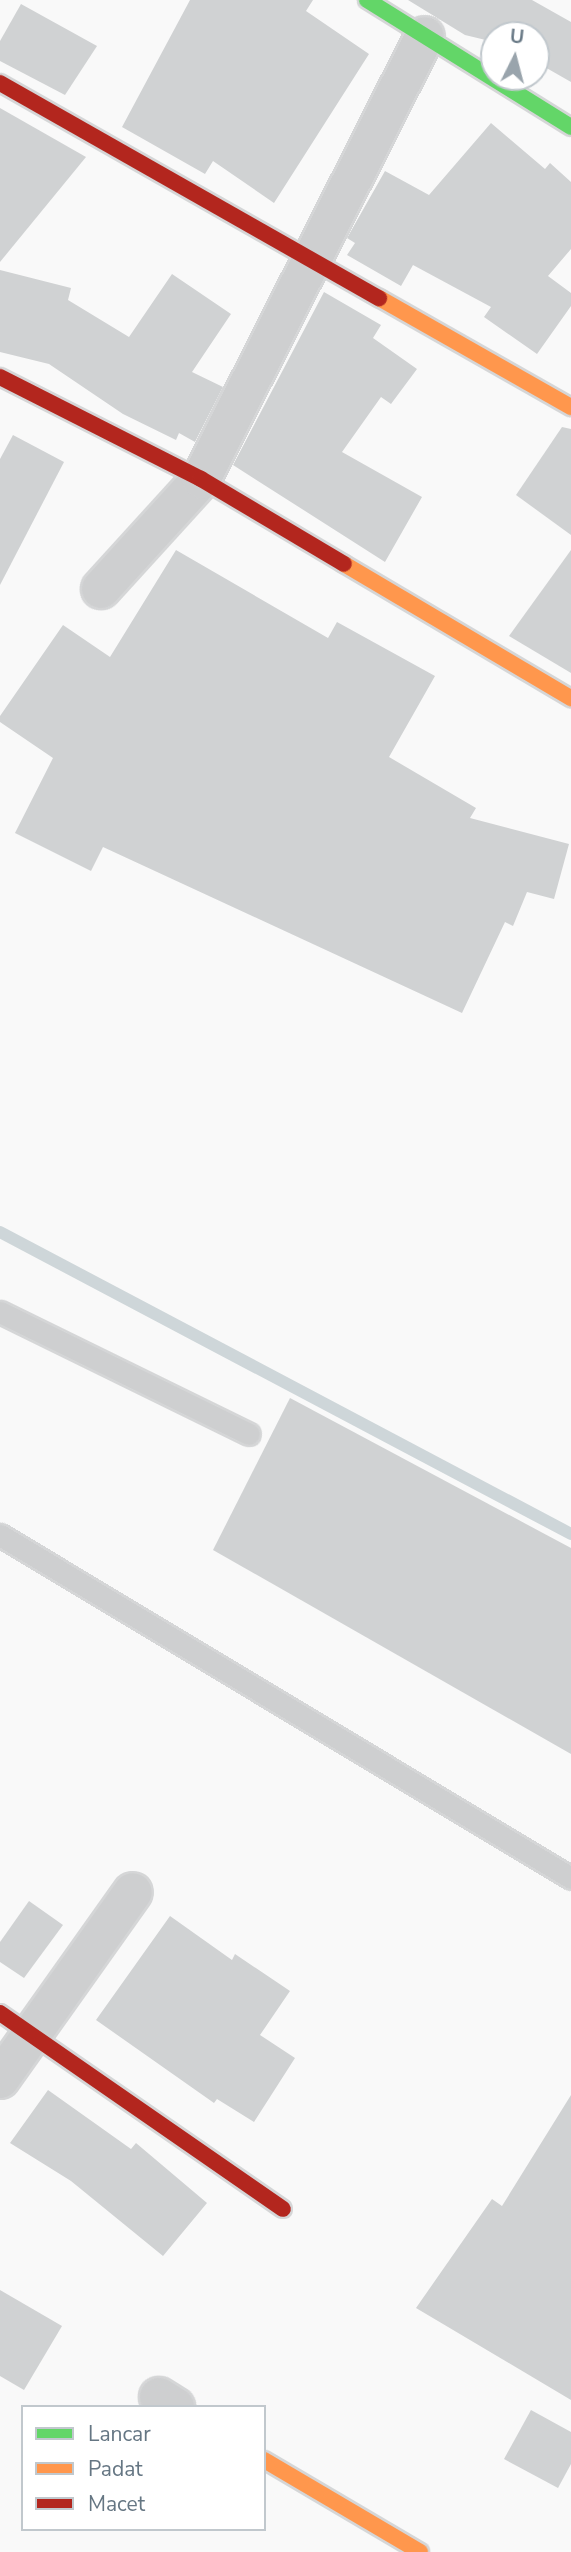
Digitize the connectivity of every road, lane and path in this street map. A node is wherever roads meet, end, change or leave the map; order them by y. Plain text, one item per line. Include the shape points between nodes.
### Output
1 (367, 0) edge
2 (425, 36) junction
3 (0, 83) edge
4 (571, 127) edge
5 (313, 261) junction
6 (0, 377) edge
7 (571, 407) edge
8 (201, 479) junction
9 (101, 589) dead end
10 (571, 698) edge
11 (0, 1312) edge
12 (249, 1434) dead end
13 (0, 1535) edge
14 (571, 1878) edge
15 (133, 1892) dead end
16 (14, 2024) edge
17 (0, 2079) edge
18 (283, 2209) dead end
19 (266, 2461) edge
20 (420, 2552) edge

1 - 2 street
2 - 4 street
2 - 5 street
3 - 5 street
5 - 7 street
5 - 8 street
6 - 8 street
8 - 9 street
8 - 10 street
11 - 12 lane
13 - 14 lane
15 - 16 street
16 - 17 street
16 - 18 street
19 - 20 street

